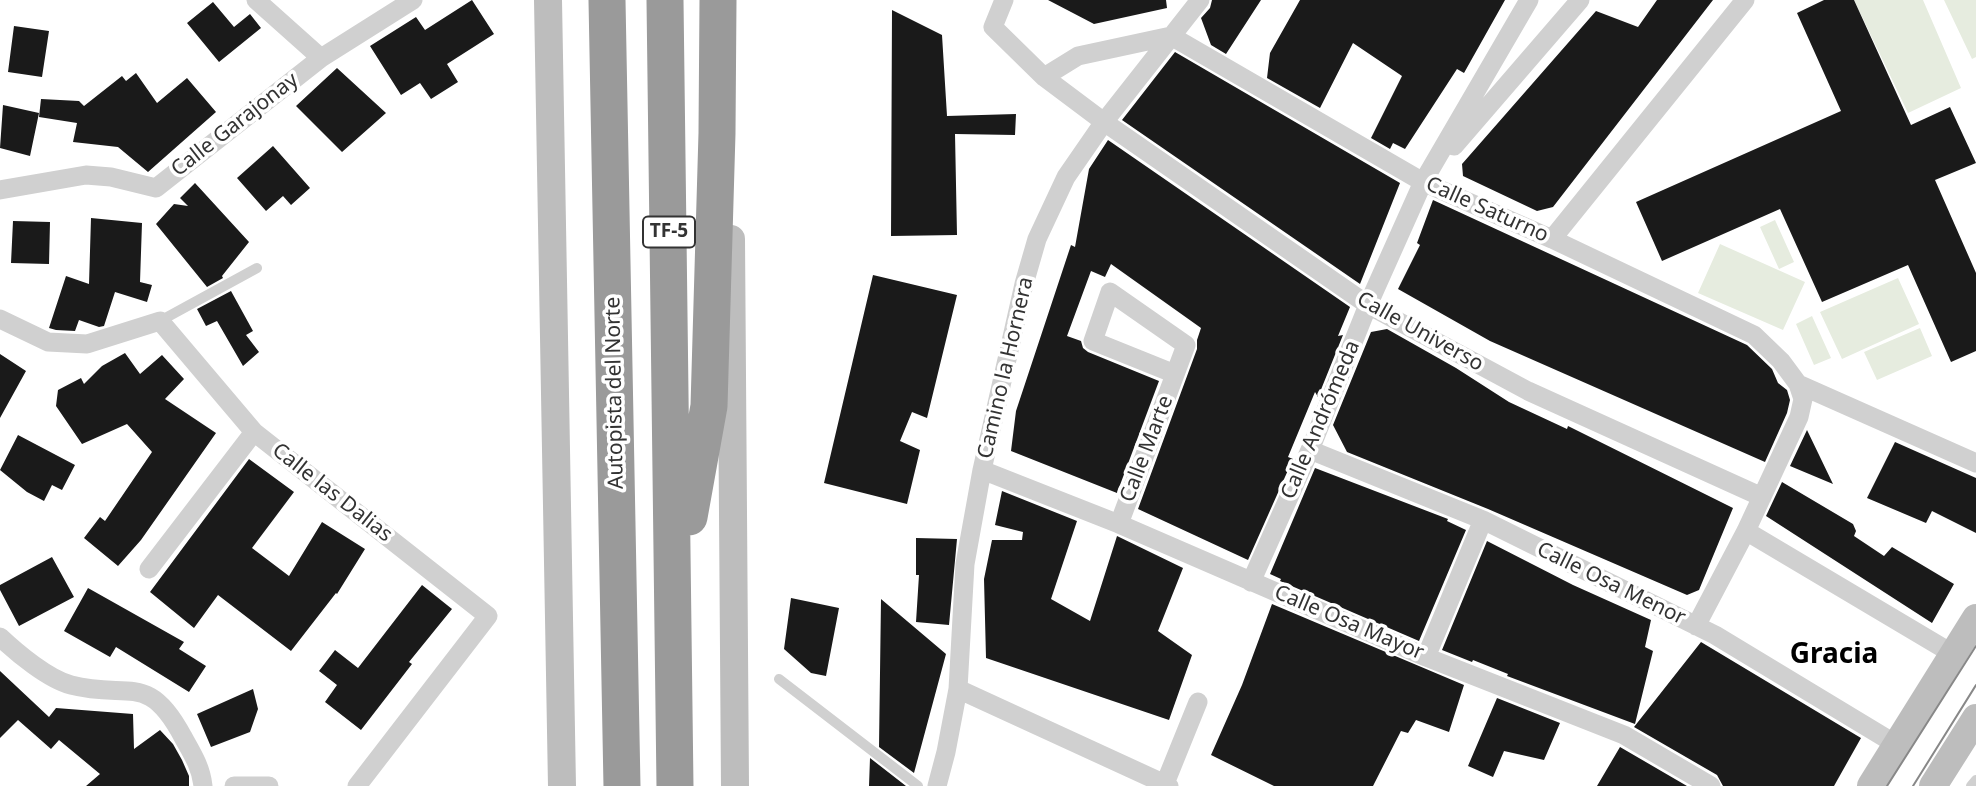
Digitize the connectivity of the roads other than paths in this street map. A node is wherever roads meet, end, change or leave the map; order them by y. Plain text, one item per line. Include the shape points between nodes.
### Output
1 (256, 0) edge
2 (413, 0) edge
3 (548, 0) edge
4 (582, 0) edge
5 (607, 0) edge
6 (665, 0) edge
7 (719, 0) edge
8 (1004, 0) edge
9 (1200, 0) edge
10 (1528, 0) edge
11 (1580, 0) edge
12 (1741, 1) edge
13 (1171, 36) junction
14 (321, 58) junction
15 (1044, 77) junction
16 (1104, 122) junction
17 (1423, 182) junction
18 (0, 190) edge
19 (1552, 239) junction
20 (257, 268) dead end
21 (1368, 305) junction
22 (0, 319) edge
23 (160, 320) junction
24 (614, 363) junction
25 (1175, 374) junction
26 (1798, 384) junction
27 (254, 432) junction
28 (1310, 450) junction
29 (1976, 463) edge
30 (982, 470) junction
31 (1762, 496) junction
32 (1483, 520) junction
33 (1119, 524) junction
34 (1746, 531) junction
35 (149, 569) dead end
36 (1251, 582) junction
37 (671, 611) junction
38 (1976, 618) edge
39 (1696, 626) junction
40 (0, 638) edge
41 (1953, 654) junction
42 (1426, 657) junction
43 (779, 679) dead end
44 (957, 689) junction
45 (1198, 702) dead end
46 (1976, 718) edge
47 (1897, 746) junction
48 (1976, 780) edge
49 (1943, 782) edge
50 (1166, 785) edge
51 (203, 786) edge
52 (234, 786) edge
53 (269, 786) edge
54 (357, 786) edge
55 (562, 786) edge
56 (622, 786) edge
57 (675, 786) edge
58 (735, 786) edge
59 (918, 786) edge
60 (937, 786) edge
61 (1711, 786) edge
62 (1871, 786) edge
63 (1971, 786) edge

1 - 14 street
2 - 14 street, Calle Garajonay
3 - 55 street
4 - 24 highway
5 - 24 highway, Autopista del Norte / TF-5
6 - 37 highway, TF-5
7 - 37 highway via 709,406
7 - 58 street via 730,52
8 - 15 street, Calle Universo via 993,27
9 - 13 street, Camino la Hornera
10 - 17 street, Calle Andrómeda
11 - 17 street, Calle Andrómeda
12 - 19 street
13 - 15 street via 1078,56
13 - 16 street, Camino la Hornera
13 - 17 street, Calle Saturno
14 - 18 street, Calle Garajonay via 156,188 86,175
15 - 16 street, Calle Universo
16 - 21 street, Calle Universo
16 - 30 street, Camino la Hornera via 1066,177 1037,239
17 - 19 street, Calle Saturno
17 - 21 street, Calle Andrómeda
19 - 26 street, Calle Saturno via 1754,335
20 - 23 lane
21 - 28 street, Calle Andrómeda
21 - 31 street, Calle Universo via 1528,391
22 - 23 street via 48,342 87,344
23 - 27 street, Calle las Dalias
24 - 56 highway, Autopista del Norte / TF-5
25 - 25 street, Calle Marte via 1186,345 1110,292 1093,341
25 - 33 street, Calle Marte
26 - 29 street
26 - 31 street via 1802,399 1799,416
27 - 35 street
27 - 54 street, Calle las Dalias via 488,616
28 - 32 street, Calle Osa Menor
28 - 36 street, Calle Andrómeda
30 - 33 street, Calle Osa Mayor
30 - 44 street, Camino la Hornera via 965,564
31 - 34 street
32 - 39 street, Calle Osa Menor
32 - 42 street
33 - 36 street, Calle Osa Mayor
34 - 39 street
34 - 41 street
36 - 42 street, Calle Osa Mayor
37 - 57 highway, TF-5
38 - 41 street
39 - 47 street, Calle Osa Menor
40 - 51 street via 23,658 69,684 127,689 160,701 201,771
41 - 47 street
42 - 61 street, Calle Osa Mayor via 1624,735
43 - 59 lane
44 - 50 street
44 - 60 street, Camino la Hornera
45 - 50 street
46 - 49 street
47 - 62 street
48 - 63 lane
52 - 53 street

